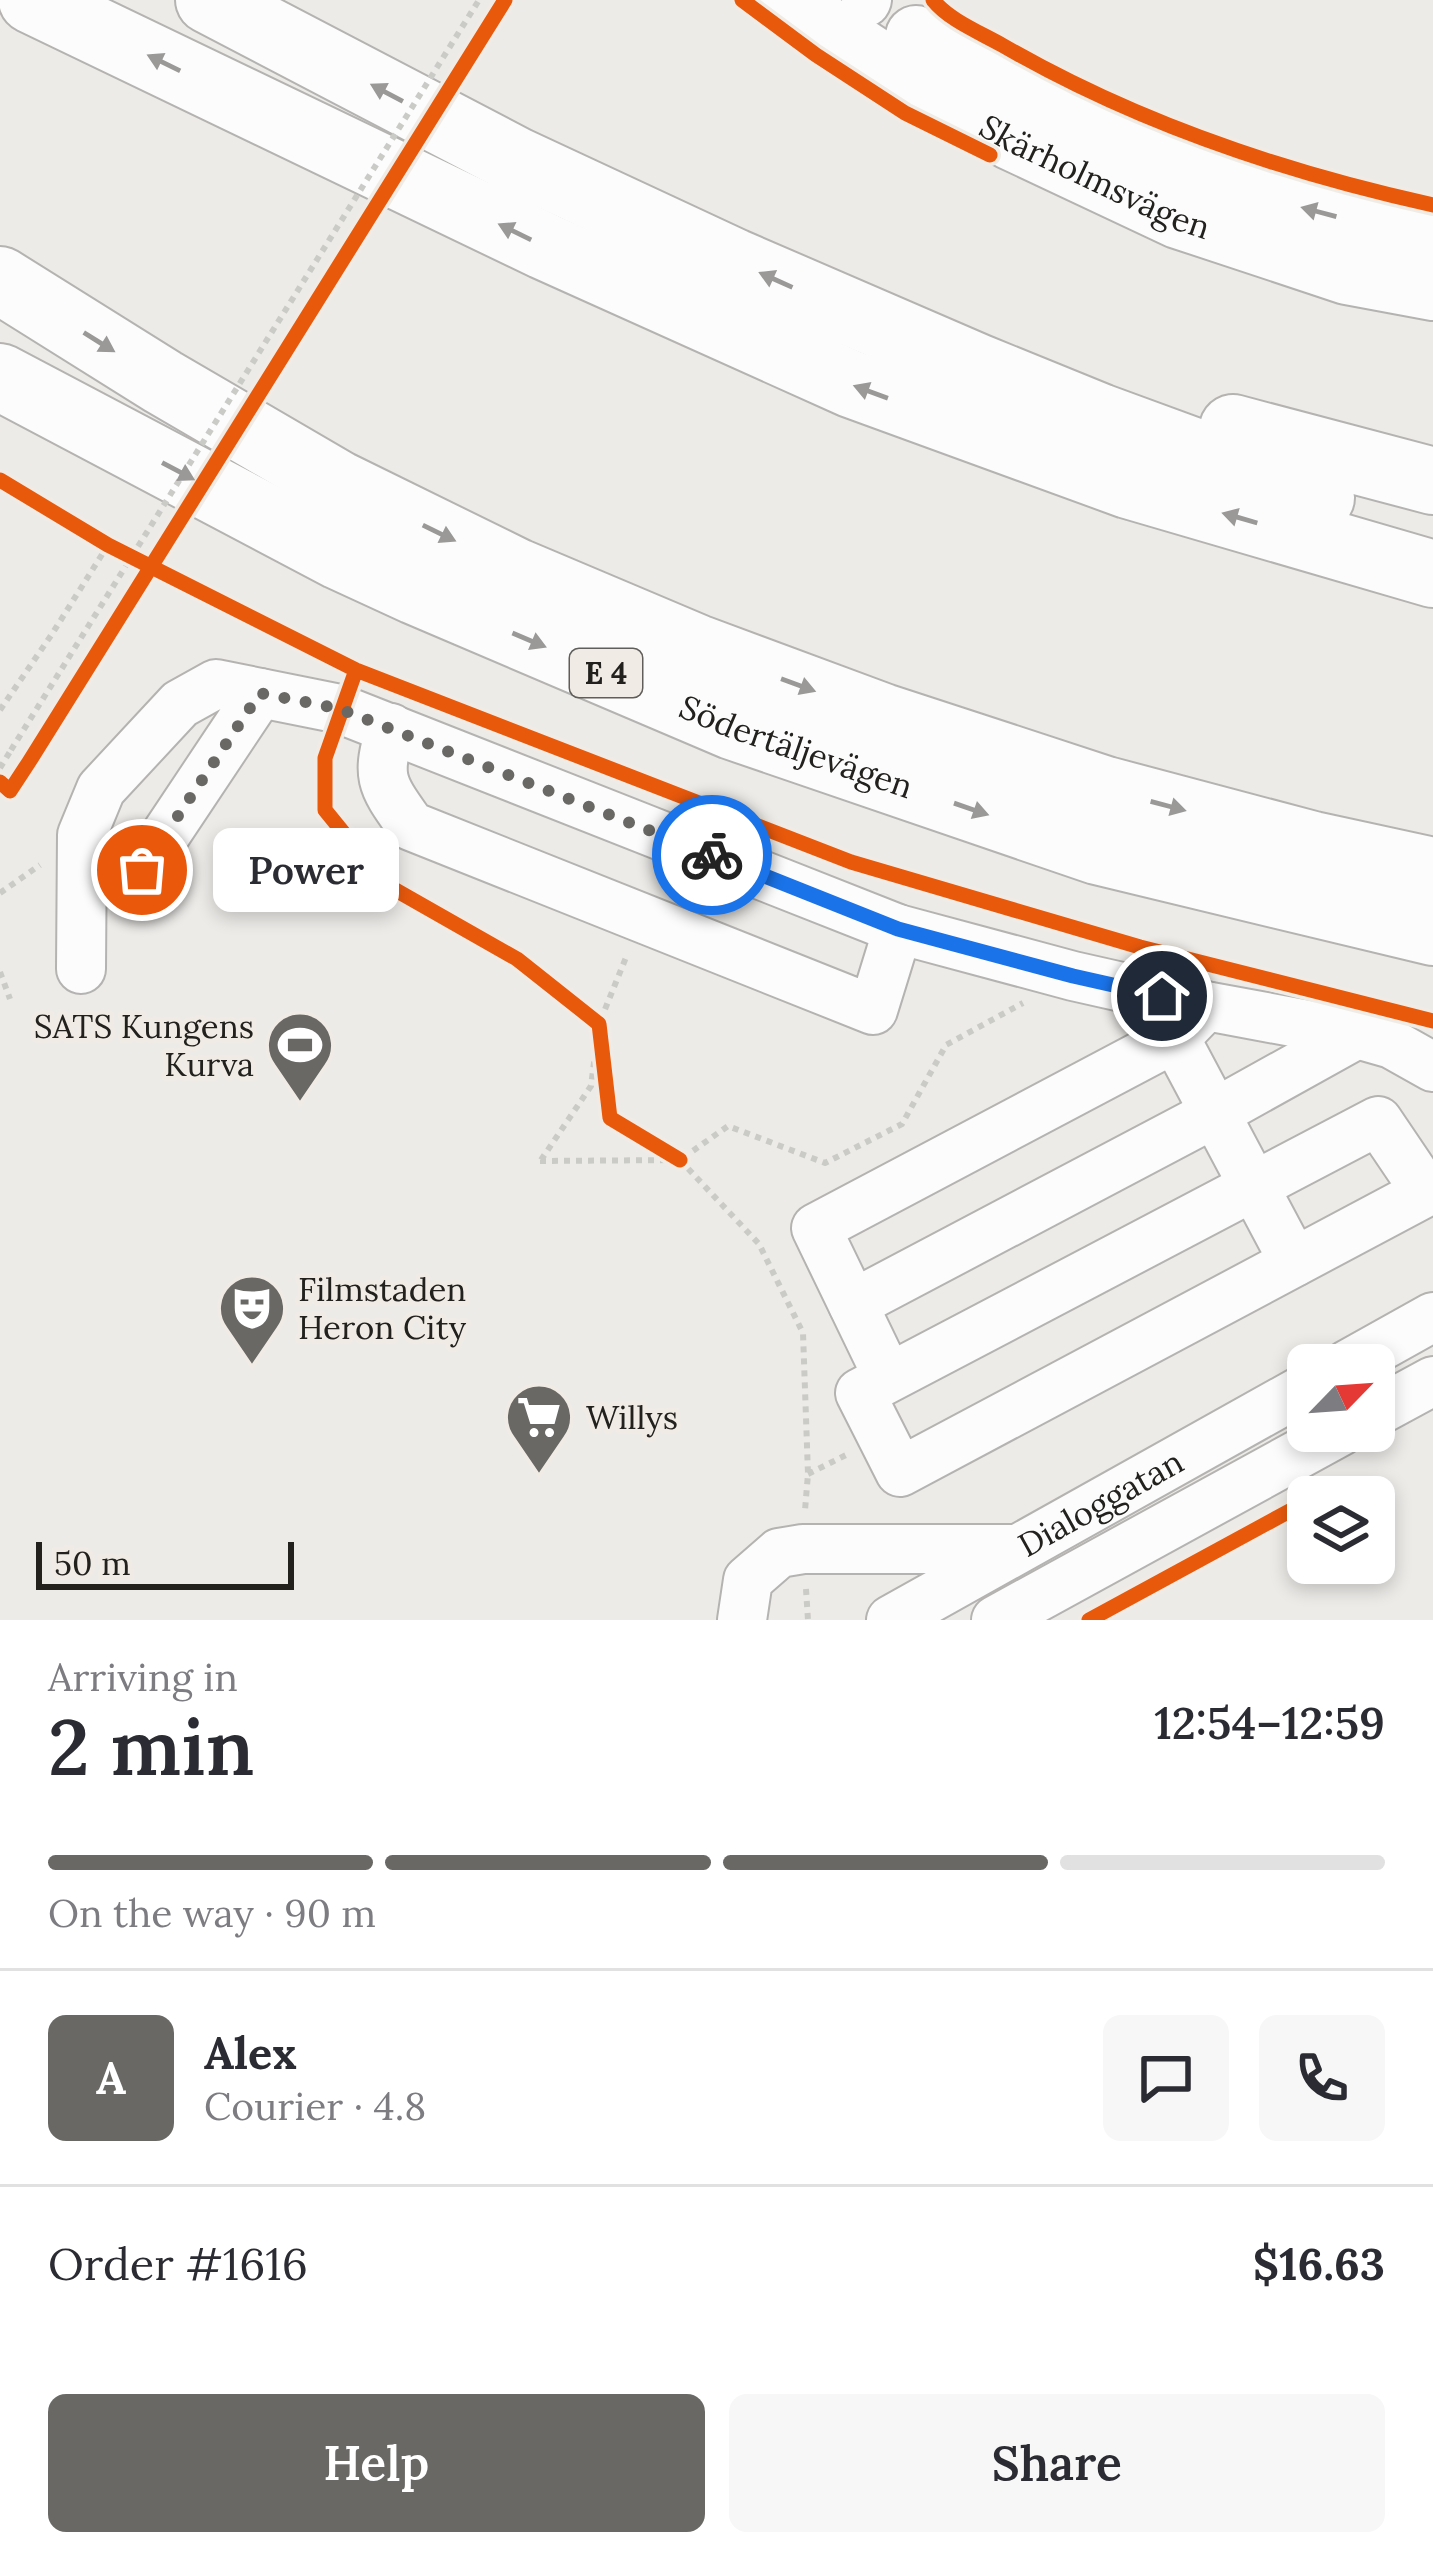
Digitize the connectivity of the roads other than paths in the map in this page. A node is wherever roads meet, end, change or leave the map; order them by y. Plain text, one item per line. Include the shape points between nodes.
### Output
1 (32, 0) edge
2 (208, 0) edge
3 (786, 0) edge
4 (859, 9) edge
5 (1433, 238) edge
6 (0, 280) edge
7 (1433, 290) edge
8 (977, 367) junction
9 (0, 377) edge
10 (1433, 481) edge
11 (1433, 536) edge
12 (1433, 574) edge
13 (260, 693) junction
14 (391, 728) junction
15 (142, 870) dead end
16 (1433, 871) edge
17 (898, 929) junction
18 (1433, 932) edge
19 (81, 969) dead end
20 (1190, 1022) junction
21 (1357, 1034) junction
22 (1433, 1066) edge
23 (1215, 1113) junction
24 (1255, 1187) junction
25 (1294, 1262) junction
26 (853, 1304) junction
27 (1433, 1317) edge
28 (1385, 1344) edge
29 (888, 1377) junction
30 (1433, 1381) edge
31 (1287, 1399) edge
32 (1395, 1402) edge
33 (1303, 1452) edge
34 (1018, 1549) junction
35 (742, 1620) edge
36 (891, 1620) edge
37 (996, 1620) edge

12 -> 1 highway via 1128,485 851,385
8 -> 2 highway via 517,161
3 - 4 main road, Skärholmsvägen
5 -> 4 main road, Skärholmsvägen via 1278,201 1190,170
4 - 7 main road, Skärholmsvägen via 888,67 1010,139 1178,218 1347,274
6 -> 16 highway via 338,484 698,648 1106,790
8 - 10 highway
8 - 11 highway
9 -> 18 highway, Södertäljevägen / E 4 via 339,556 732,726 1096,851
13 - 14 street
13 - 15 street
13 - 19 street via 216,684 180,704 101,789 82,835
14 - 17 street
14 - 17 street via 381,759 386,791 412,826 643,919 874,1010
17 - 20 street via 1073,976
20 - 21 street
20 - 23 street
20 - 26 street via 816,1228
21 - 22 street
21 - 23 street
23 - 24 street
23 - 26 street
24 - 25 street
24 - 25 street via 1378,1121 1426,1192
24 - 29 street
25 - 29 street via 900,1472 860,1394
26 - 29 street
27 - 28 street
30 - 32 street
31 - 34 street, Dialoggatan
33 - 37 street, Dialoggatan
34 - 35 street via 778,1553 748,1580
34 - 36 street, Dialoggatan

